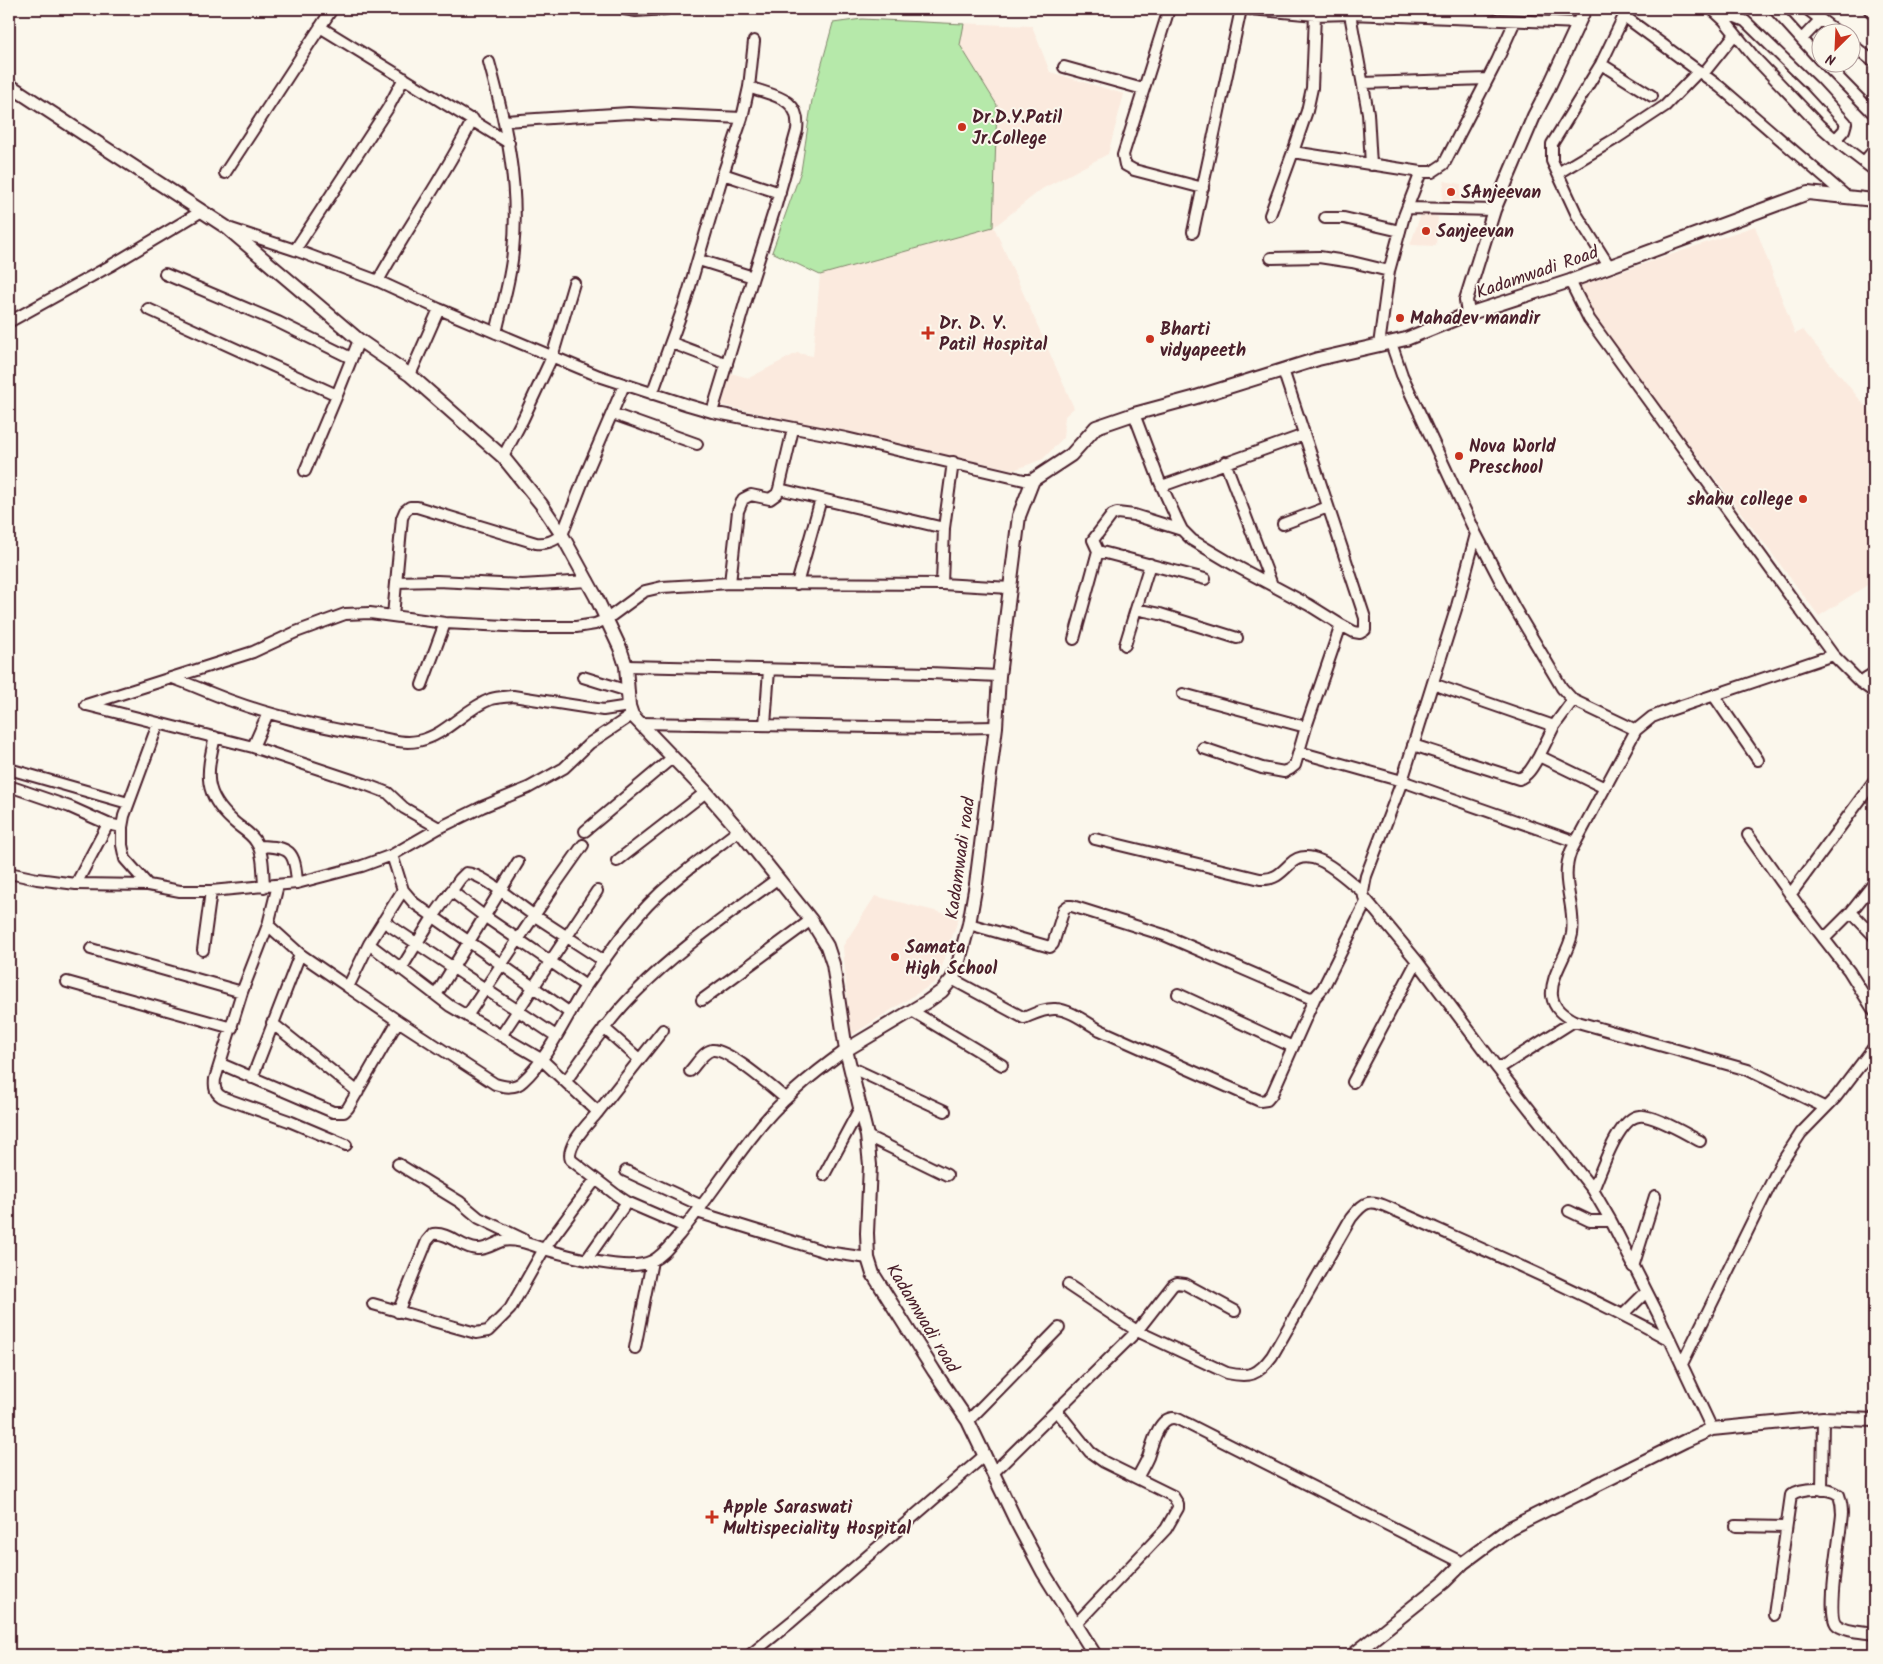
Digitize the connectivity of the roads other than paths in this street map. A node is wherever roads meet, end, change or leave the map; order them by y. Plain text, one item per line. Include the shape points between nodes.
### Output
1 (332, 9) edge
2 (624, 9) edge
3 (665, 9) edge
4 (1169, 9) edge
5 (1242, 9) edge
6 (1250, 9) edge
7 (1585, 9) edge
8 (1712, 9) edge
9 (1774, 9) edge
10 (1807, 9) edge
11 (1869, 9) edge
12 (636, 10) edge
13 (1625, 12) edge
14 (1478, 13) edge
15 (1350, 14) junction
16 (1315, 15) junction
17 (1874, 15) edge
18 (1724, 20) junction
19 (1820, 20) junction
20 (1515, 21) junction
21 (1823, 22) edge
22 (1579, 23) junction
23 (320, 27) junction
24 (1735, 34) junction
25 (1802, 39) junction
26 (754, 41) dead end
27 (1810, 48) edge
28 (1860, 51) edge
29 (490, 62) dead end
30 (1874, 62) edge
31 (1601, 64) junction
32 (1064, 67) dead end
33 (1701, 72) junction
34 (1833, 72) edge
35 (404, 78) junction
36 (1488, 80) junction
37 (1363, 83) junction
38 (9, 85) edge
39 (749, 87) junction
40 (1143, 89) junction
41 (1652, 96) dead end
42 (1874, 114) edge
43 (742, 118) junction
44 (473, 119) junction
45 (505, 121) junction
46 (1835, 140) junction
47 (509, 143) junction
48 (1874, 150) edge
49 (1293, 152) junction
50 (1864, 162) junction
51 (1371, 165) junction
52 (1874, 170) edge
53 (1420, 172) junction
54 (225, 173) dead end
55 (1558, 173) junction
56 (723, 174) junction
57 (1204, 188) junction
58 (780, 193) junction
59 (1846, 197) junction
60 (1874, 200) edge
61 (1408, 208) junction
62 (1494, 210) junction
63 (202, 211) junction
64 (1270, 215) dead end
65 (1325, 218) dead end
66 (226, 227) junction
67 (1400, 231) junction
68 (1193, 232) dead end
69 (295, 250) junction
70 (1271, 258) dead end
71 (699, 260) junction
72 (1609, 266) junction
73 (1390, 272) junction
74 (166, 274) dead end
75 (753, 277) junction
76 (378, 281) junction
77 (1570, 281) junction
78 (574, 283) dead end
79 (148, 309) dead end
80 (439, 309) junction
81 (1468, 314) junction
82 (9, 322) edge
83 (496, 333) junction
84 (359, 340) junction
85 (672, 343) junction
86 (1385, 344) junction
87 (552, 357) junction
88 (351, 358) junction
89 (726, 364) junction
90 (1283, 370) junction
91 (410, 375) junction
92 (624, 385) junction
93 (652, 394) junction
94 (336, 395) junction
95 (712, 412) junction
96 (613, 414) junction
97 (1134, 414) junction
98 (793, 429) junction
99 (1304, 435) junction
100 (697, 444) dead end
101 (503, 457) junction
102 (953, 462) junction
103 (1225, 462) junction
104 (305, 471) dead end
105 (1033, 480) junction
106 (1162, 486) junction
107 (779, 488) junction
108 (821, 499) junction
109 (1328, 507) junction
110 (1283, 524) dead end
111 (944, 528) junction
112 (1182, 530) junction
113 (1476, 534) junction
114 (562, 536) junction
115 (1098, 551) junction
116 (1150, 564) junction
117 (1205, 579) dead end
118 (588, 581) junction
119 (396, 582) junction
120 (730, 583) junction
121 (798, 584) junction
122 (942, 584) junction
123 (1272, 585) junction
124 (1010, 588) junction
125 (1136, 609) junction
126 (393, 616) junction
127 (607, 619) junction
128 (445, 623) junction
129 (1341, 625) junction
130 (1074, 638) dead end
131 (1237, 638) dead end
132 (1125, 645) dead end
133 (1833, 655) junction
134 (626, 666) junction
135 (769, 670) junction
136 (1874, 673) edge
137 (999, 676) junction
138 (583, 677) dead end
139 (173, 678) junction
140 (1860, 682) junction
141 (1433, 684) junction
142 (422, 685) dead end
143 (628, 691) junction
144 (1874, 692) edge
145 (1183, 694) dead end
146 (1714, 696) junction
147 (1573, 700) junction
148 (268, 713) junction
149 (633, 714) junction
150 (158, 724) junction
151 (766, 725) junction
152 (1554, 726) junction
153 (996, 727) junction
154 (1306, 728) junction
155 (1636, 730) junction
156 (215, 737) junction
157 (1413, 745) junction
158 (253, 748) junction
159 (1203, 748) dead end
160 (1299, 752) junction
161 (1539, 756) junction
162 (672, 758) junction
163 (1758, 760) dead end
164 (9, 769) edge
165 (1402, 780) junction
166 (1874, 781) edge
167 (15, 788) dead end
168 (1606, 788) junction
169 (706, 792) junction
170 (128, 803) junction
171 (108, 824) junction
172 (122, 827) junction
173 (439, 828) junction
174 (739, 830) junction
175 (585, 831) dead end
176 (1748, 835) dead end
177 (1095, 839) dead end
178 (1576, 842) junction
179 (583, 845) dead end
180 (258, 846) junction
181 (392, 855) junction
182 (618, 861) dead end
183 (518, 862) dead end
184 (9, 873) edge
185 (777, 879) junction
186 (297, 883) junction
187 (1874, 883) edge
188 (76, 884) junction
189 (148, 885) junction
190 (278, 885) junction
191 (264, 887) junction
192 (403, 890) junction
193 (500, 890) junction
194 (211, 891) junction
195 (451, 891) junction
196 (598, 891) dead end
197 (1790, 895) junction
198 (1364, 897) junction
199 (1851, 912) junction
200 (484, 916) junction
201 (534, 916) junction
202 (433, 917) junction
203 (811, 920) junction
204 (383, 921) junction
205 (969, 924) junction
206 (268, 925) junction
207 (566, 936) junction
208 (1874, 936) edge
209 (518, 939) junction
210 (1824, 939) junction
211 (468, 942) junction
212 (417, 943) junction
213 (369, 944) junction
214 (91, 949) dead end
215 (203, 950) dead end
216 (300, 954) junction
217 (550, 961) junction
218 (604, 961) junction
219 (1416, 961) junction
220 (500, 964) junction
221 (453, 967) junction
222 (401, 968) junction
223 (952, 979) junction
224 (67, 982) dead end
225 (534, 986) junction
226 (586, 986) junction
227 (348, 988) junction
228 (485, 988) junction
229 (242, 992) junction
230 (1178, 994) dead end
231 (436, 996) junction
232 (1315, 997) junction
233 (702, 1000) dead end
234 (517, 1010) junction
235 (912, 1011) junction
236 (1874, 1011) edge
237 (570, 1013) junction
238 (467, 1016) junction
239 (398, 1021) junction
240 (1574, 1021) junction
241 (272, 1023) junction
242 (232, 1028) junction
243 (604, 1028) junction
244 (663, 1030) dead end
245 (501, 1036) junction
246 (556, 1036) junction
247 (1293, 1047) junction
248 (1874, 1047) edge
249 (846, 1050) junction
250 (541, 1059) junction
251 (640, 1059) junction
252 (221, 1064) junction
253 (1002, 1065) dead end
254 (850, 1067) junction
255 (1498, 1069) junction
256 (690, 1071) dead end
257 (252, 1078) junction
258 (566, 1081) junction
259 (1353, 1082) dead end
260 (358, 1092) junction
261 (786, 1099) junction
262 (861, 1106) junction
263 (1824, 1108) junction
264 (946, 1111) dead end
265 (598, 1112) junction
266 (867, 1136) junction
267 (1700, 1141) dead end
268 (346, 1146) dead end
269 (398, 1164) dead end
270 (626, 1170) dead end
271 (824, 1175) dead end
272 (947, 1175) dead end
273 (595, 1180) junction
274 (1593, 1190) junction
275 (1655, 1196) dead end
276 (627, 1202) junction
277 (699, 1209) junction
278 (1569, 1211) dead end
279 (1611, 1221) junction
280 (686, 1227) junction
281 (544, 1249) junction
282 (868, 1258) junction
283 (587, 1259) junction
284 (652, 1262) junction
285 (1633, 1266) junction
286 (1068, 1285) dead end
287 (1646, 1292) junction
288 (373, 1304) dead end
289 (1235, 1310) dead end
290 (398, 1312) junction
291 (1624, 1314) junction
292 (1059, 1328) dead end
293 (1137, 1331) junction
294 (1670, 1340) junction
295 (635, 1348) dead end
296 (1682, 1364) junction
297 (1057, 1411) junction
298 (1823, 1418) junction
299 (1874, 1420) edge
300 (968, 1421) junction
301 (1712, 1429) junction
302 (985, 1455) junction
303 (993, 1473) junction
304 (1137, 1478) junction
305 (1822, 1490) junction
306 (1736, 1526) dead end
307 (1786, 1528) junction
308 (1463, 1563) junction
309 (1774, 1615) dead end
310 (1075, 1625) junction
311 (1874, 1634) edge
312 (750, 1655) edge
313 (1095, 1655) edge
314 (1353, 1655) edge

1 - 23 street
2 - 12 street
3 - 12 street
4 - 40 street
5 - 57 street
6 - 16 street
7 - 22 street, Kadamwadi Road
8 - 18 street
9 - 25 street
10 - 19 street
11 - 17 street
13 - 31 street
13 - 33 street
14 - 15 street
14 - 20 street
15 - 16 street
15 - 37 street
16 - 49 street via 1312,88
18 - 24 street
18 - 46 street via 1740,17 1812,86 1846,123
19 - 21 street
19 - 25 street
20 - 22 street
20 - 36 street
22 - 62 street, Kadamwadi Road via 1518,151
23 - 35 street
23 - 54 street
24 - 33 street
24 - 46 street
25 - 27 street
26 - 39 street
28 - 30 street
29 - 45 street
31 - 41 street
31 - 55 street via 1554,137 1552,161
32 - 40 street
33 - 55 street via 1665,106
33 - 59 street
34 - 42 street
35 - 44 street
35 - 69 street via 388,108
36 - 37 street
36 - 53 street via 1444,164 1432,172
37 - 51 street
38 - 63 street
39 - 43 street
39 - 58 street via 790,104 796,111 797,130
40 - 57 street via 1123,155 1125,165
43 - 45 street via 628,113
43 - 56 street
44 - 47 street
44 - 76 street
45 - 47 street
46 - 50 street
47 - 83 street via 515,206 513,252
48 - 50 street
49 - 51 street
49 - 64 street
50 - 52 street
51 - 53 street
53 - 61 street
55 - 72 street via 1577,214
56 - 58 street
56 - 71 street
57 - 68 street
58 - 75 street
59 - 60 street, Kadamwadi Road
59 - 72 street, Kadamwadi Road via 1808,192
61 - 62 street
61 - 67 street
62 - 81 street, Kadamwadi Road via 1466,300
63 - 66 street
63 - 82 street
65 - 67 street via 1344,218
66 - 69 street
66 - 84 street
67 - 73 street
69 - 76 street
70 - 73 street via 1319,257
71 - 75 street
71 - 85 street
72 - 77 street, Kadamwadi Road
73 - 86 street
74 - 88 street via 278,322
75 - 89 street
76 - 80 street
77 - 81 street, Kadamwadi Road
77 - 133 street via 1589,319
78 - 87 street
79 - 94 street
80 - 83 street
80 - 91 street
81 - 86 street, Kadamwadi road
83 - 87 street
84 - 88 street
84 - 91 street
85 - 89 street
85 - 93 street
86 - 90 street, Kadamwadi road
86 - 113 street
87 - 92 street
87 - 101 street
88 - 94 street
89 - 95 street
90 - 97 street, Kadamwadi road
90 - 99 street
91 - 101 street
92 - 93 street
92 - 96 street
93 - 95 street
94 - 104 street
95 - 98 street
96 - 100 street
96 - 114 street
97 - 105 street, Kadamwadi road via 1096,427 1071,455
97 - 106 street
98 - 102 street
98 - 107 street
99 - 103 street
99 - 109 street
101 - 114 street
102 - 105 street
102 - 111 street
103 - 106 street
103 - 123 street
105 - 124 street, Kadamwadi road via 1019,516
106 - 112 street
107 - 108 street
107 - 120 street via 770,500 751,495 740,504
108 - 111 street
108 - 121 street
109 - 110 street
109 - 129 street via 1366,624 1360,633
111 - 122 street
112 - 115 street via 1117,512 1093,540
112 - 123 street via 1202,546
113 - 141 street
113 - 147 street via 1514,608 1562,688
114 - 118 street
114 - 119 street via 545,544 536,543 410,507 402,518
115 - 116 street
115 - 130 street
116 - 117 street
116 - 125 street
118 - 119 street via 522,585
118 - 127 street
119 - 126 street
120 - 121 street
120 - 127 street via 645,591
121 - 122 street
122 - 124 street
123 - 129 street
124 - 137 street, Kadamwadi road
125 - 131 street
125 - 132 street
126 - 128 street
126 - 139 street via 370,613 340,616 253,652
127 - 128 street via 576,627
127 - 134 street
128 - 142 street
129 - 154 street
133 - 140 street
133 - 146 street
134 - 135 street
134 - 143 street
135 - 137 street
135 - 151 street
136 - 140 street
137 - 153 street, Kadamwadi road
138 - 143 street
139 - 148 street
139 - 150 street via 86,705
140 - 144 street
141 - 152 street
141 - 157 street
143 - 149 street
145 - 154 street
146 - 155 street via 1652,717
146 - 163 street
147 - 152 street
147 - 155 street
148 - 149 street via 345,732 410,742 430,737 478,706 501,697 513,696
148 - 158 street
149 - 151 street
149 - 162 street
149 - 173 street via 590,743 550,777
150 - 156 street
150 - 170 street
151 - 153 street
152 - 161 street
153 - 205 street, Kadamwadi road
154 - 160 street
155 - 168 street
156 - 158 street
156 - 180 street via 208,770 210,792 227,816
157 - 161 street via 1519,779 1525,777
157 - 165 street
158 - 173 street via 380,790
159 - 160 street via 1277,772 1290,769
160 - 165 street
161 - 168 street
162 - 169 street
162 - 175 street
164 - 170 street
165 - 178 street
165 - 198 street via 1366,876
166 - 197 street
167 - 171 street
168 - 178 street
169 - 174 street
169 - 182 street
170 - 172 street
171 - 172 street
171 - 188 street
172 - 189 street via 125,858
173 - 181 street
174 - 185 street
174 - 218 street via 656,896
176 - 197 street
177 - 198 street via 1269,880 1294,860 1309,856 1319,859
178 - 240 street via 1566,864 1573,919 1571,936 1552,987 1556,1006 1562,1015
179 - 201 street
180 - 186 street via 278,847 290,853
180 - 191 street
181 - 186 street
181 - 192 street
183 - 193 street
184 - 188 street
185 - 203 street
185 - 243 street via 674,956
186 - 190 street
187 - 199 street
188 - 189 street
189 - 194 street via 180,891
190 - 191 street
190 - 206 street
191 - 194 street
192 - 202 street
192 - 204 street
193 - 195 street via 470,873 463,875
193 - 200 street
193 - 201 street
194 - 215 street
195 - 200 street
195 - 202 street
196 - 207 street
197 - 210 street
198 - 219 street
198 - 232 street via 1323,988
199 - 208 street
199 - 210 street
200 - 209 street
200 - 211 street
201 - 207 street
201 - 209 street
202 - 211 street
202 - 212 street
203 - 233 street
203 - 249 street via 827,946 833,964
204 - 212 street
204 - 213 street
205 - 223 street, Kadamwadi road
205 - 232 street via 1050,947 1064,909 1072,906 1164,935 1305,997
206 - 216 street
206 - 229 street
207 - 217 street
207 - 218 street
209 - 217 street
209 - 220 street
210 - 236 street
211 - 220 street
211 - 221 street
212 - 221 street
212 - 222 street
213 - 222 street
213 - 227 street
214 - 229 street
216 - 227 street
216 - 241 street
217 - 225 street
217 - 226 street
218 - 226 street
219 - 255 street
219 - 259 street
220 - 225 street
220 - 228 street
221 - 228 street
221 - 231 street
222 - 231 street
223 - 235 street, Kadamwadi road
223 - 247 street via 1024,1018 1056,1009 1260,1101 1267,1100 1272,1094
224 - 242 street
225 - 234 street
225 - 237 street
226 - 237 street
227 - 239 street
228 - 234 street
228 - 238 street
229 - 242 street
230 - 247 street
231 - 238 street
232 - 247 street
234 - 245 street
234 - 246 street
235 - 249 street, Kadamwadi road
235 - 253 street
237 - 246 street
238 - 245 street
239 - 250 street via 504,1087 524,1081
239 - 260 street
240 - 255 street
240 - 263 street via 1748,1070
241 - 257 street
241 - 260 street
242 - 252 street
243 - 251 street
243 - 258 street
244 - 251 street
245 - 250 street
246 - 250 street
248 - 263 street
249 - 254 street, Kadamwadi road
249 - 261 street
250 - 258 street
251 - 265 street
252 - 257 street
252 - 268 street via 214,1085 220,1096
254 - 262 street, Kadamwadi road
254 - 264 street
255 - 274 street
256 - 261 street via 707,1052 719,1051
257 - 260 street via 338,1113 348,1108
258 - 265 street
261 - 277 street via 752,1137
262 - 266 street, Kadamwadi road
262 - 271 street
263 - 296 street via 1801,1133 1780,1165
265 - 273 street via 575,1141 569,1156
266 - 272 street
266 - 282 street, Kadamwadi road via 870,1166
267 - 274 street via 1650,1118 1632,1117 1620,1130
269 - 281 street via 460,1202 479,1218
270 - 277 street
273 - 276 street
273 - 281 street
274 - 279 street
275 - 285 street
276 - 280 street
276 - 283 street
277 - 280 street
277 - 282 street via 816,1250
278 - 279 street via 1590,1221
279 - 285 street
280 - 284 street
281 - 283 street
281 - 290 street via 510,1308 488,1331 476,1333
281 - 290 street via 503,1241 478,1250 433,1234 427,1241
282 - 300 street, Kadamwadi road via 873,1274
283 - 284 street via 628,1265
284 - 295 street
285 - 287 street
286 - 293 street
287 - 291 street
287 - 294 street
288 - 290 street
289 - 293 street via 1177,1283
291 - 293 street via 1497,1254 1372,1202 1364,1204 1350,1218 1272,1356 1263,1368 1251,1375 1228,1373
291 - 294 street
292 - 300 street
293 - 297 street
294 - 296 street
296 - 301 street
297 - 303 street
297 - 304 street via 1090,1452
298 - 299 street
298 - 301 street
298 - 305 street
300 - 302 street, Kadamwadi road
301 - 308 street via 1510,1528
302 - 303 street, Kadamwadi road
302 - 312 street
303 - 310 street, Kadamwadi road via 1043,1572
304 - 308 street via 1160,1426 1173,1418
304 - 310 street via 1173,1496 1178,1504 1174,1518 1152,1546
305 - 307 street via 1802,1490 1791,1495
305 - 311 street via 1839,1494 1841,1508 1833,1620 1837,1626
306 - 307 street
307 - 309 street
308 - 314 street
310 - 313 street, Kadamwadi road

